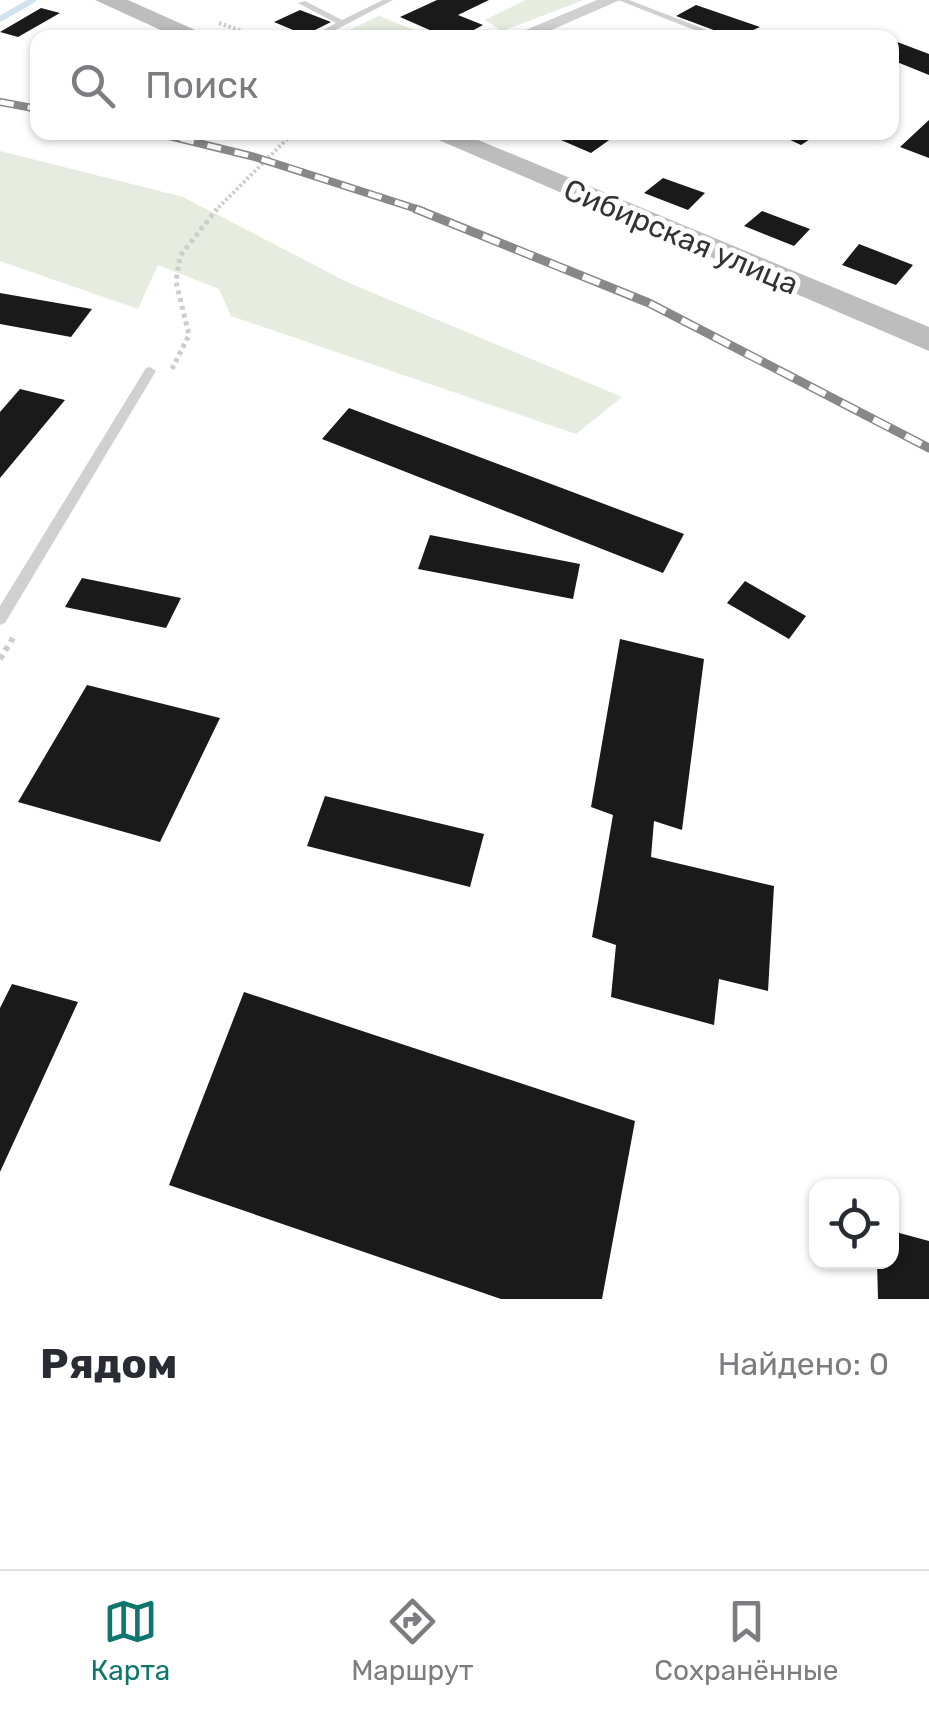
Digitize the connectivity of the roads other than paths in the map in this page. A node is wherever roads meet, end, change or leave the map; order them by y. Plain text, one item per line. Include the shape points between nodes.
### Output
1 (107, 0) edge
2 (388, 0) edge
3 (612, 0) edge
4 (622, 0) edge
5 (302, 3) dead end
6 (341, 23) junction
7 (181, 30) edge
8 (328, 30) edge
9 (536, 30) edge
10 (703, 30) edge
11 (453, 140) edge
12 (929, 340) edge
13 (150, 371) dead end
14 (0, 619) edge

1 - 7 main road
2 - 6 lane
3 - 9 street
4 - 10 lane
5 - 6 lane
6 - 8 lane
11 - 12 main road, Сибирская улица
13 - 14 lane

